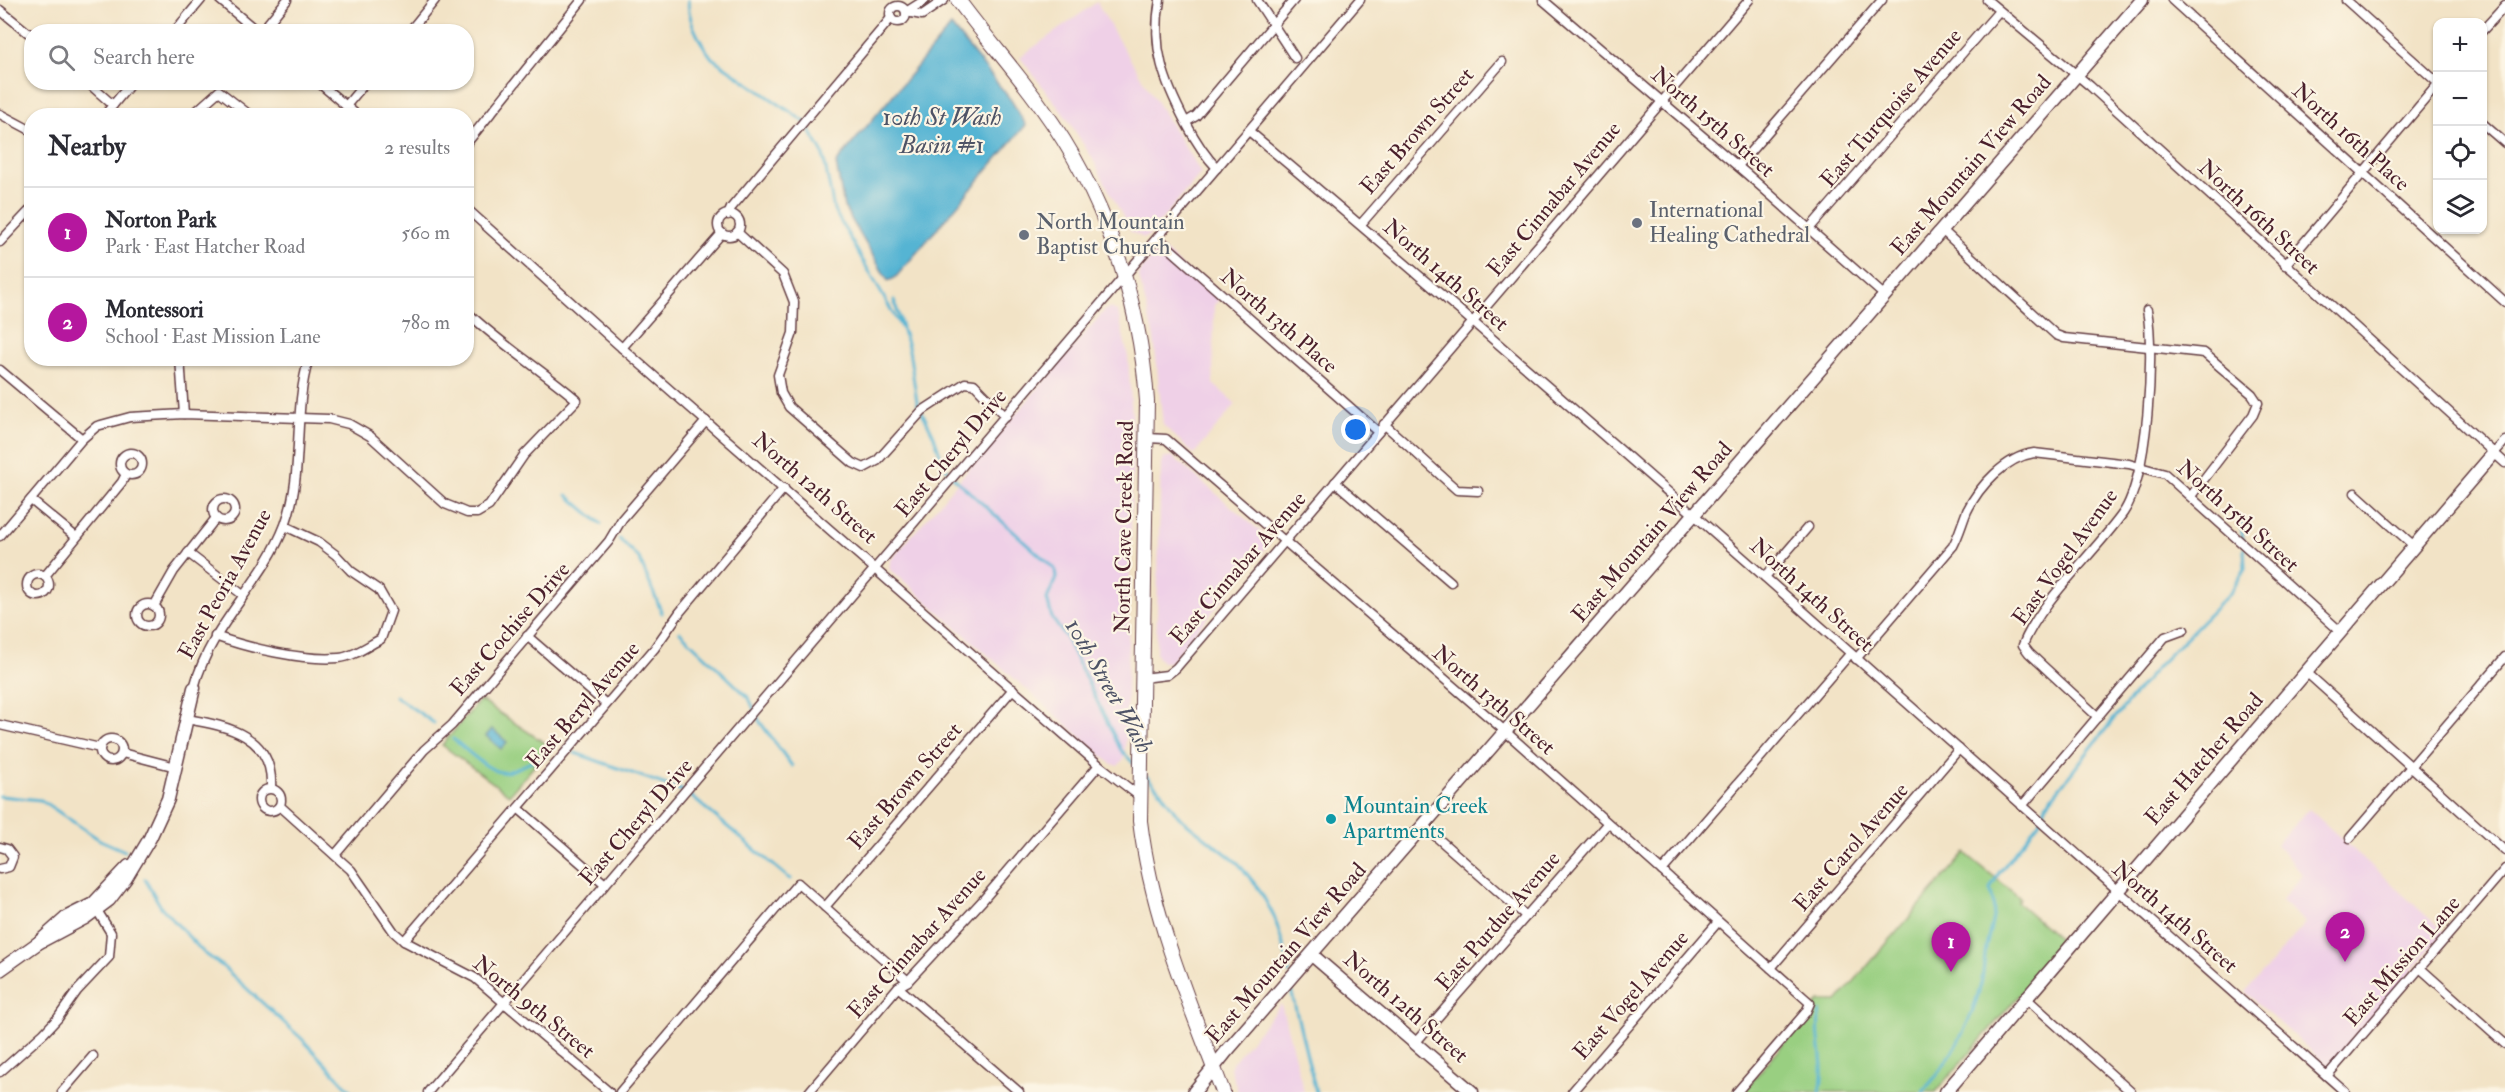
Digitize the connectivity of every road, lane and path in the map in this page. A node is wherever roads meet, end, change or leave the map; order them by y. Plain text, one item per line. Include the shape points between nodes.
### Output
1 (201, 0) edge
2 (220, 0) edge
3 (287, 0) edge
4 (435, 0) edge
5 (582, 0) edge
6 (925, 0) edge
7 (944, 0) edge
8 (958, 0) edge
9 (1160, 0) edge
10 (1257, 0) edge
11 (1294, 0) edge
12 (1360, 0) edge
13 (1543, 0) edge
14 (1749, 0) edge
15 (1882, 0) edge
16 (1987, 0) edge
17 (2142, 0) edge
18 (2172, 0) edge
19 (2346, 0) edge
20 (2505, 6) edge
21 (0, 10) edge
22 (1999, 10) junction
23 (906, 12) junction
24 (181, 24) edge
25 (249, 24) edge
26 (266, 24) edge
27 (416, 24) edge
28 (1272, 25) junction
29 (2487, 26) edge
30 (24, 30) edge
31 (1295, 58) dead end
32 (1502, 62) dead end
33 (2076, 75) junction
34 (2433, 78) edge
35 (2433, 89) edge
36 (96, 90) edge
37 (125, 90) edge
38 (327, 90) edge
39 (359, 90) edge
40 (1661, 101) junction
41 (113, 105) junction
42 (346, 106) junction
43 (111, 108) edge
44 (200, 108) edge
45 (241, 108) edge
46 (348, 108) edge
47 (0, 114) edge
48 (1186, 122) junction
49 (2485, 126) edge
50 (24, 127) edge
51 (1249, 130) junction
52 (474, 134) edge
53 (2505, 143) edge
54 (1738, 166) junction
55 (1217, 168) junction
56 (2363, 172) junction
57 (474, 215) edge
58 (728, 215) junction
59 (24, 216) edge
60 (1360, 224) junction
61 (1809, 229) junction
62 (1942, 230) junction
63 (736, 232) junction
64 (722, 233) junction
65 (1158, 238) junction
66 (0, 242) edge
67 (2285, 265) junction
68 (1124, 278) junction
69 (1885, 296) junction
70 (2505, 302) edge
71 (2147, 310) dead end
72 (474, 318) edge
73 (1473, 322) junction
74 (2150, 346) junction
75 (622, 348) junction
76 (181, 366) edge
77 (307, 366) edge
78 (0, 370) edge
79 (184, 414) junction
80 (300, 417) junction
81 (1006, 417) junction
82 (706, 421) junction
83 (1384, 424) junction
84 (1377, 432) junction
85 (1148, 438) junction
86 (81, 439) junction
87 (2505, 441) edge
88 (2494, 453) junction
89 (2505, 463) edge
90 (2140, 467) junction
91 (126, 474) dead end
92 (1335, 482) junction
93 (784, 488) junction
94 (1478, 491) dead end
95 (2355, 493) dead end
96 (2192, 496) junction
97 (31, 500) junction
98 (1694, 515) junction
99 (216, 518) dead end
100 (285, 526) junction
101 (1808, 527) dead end
102 (0, 536) edge
103 (76, 537) junction
104 (1284, 542) junction
105 (2414, 546) junction
106 (188, 553) junction
107 (875, 568) junction
108 (45, 576) dead end
109 (1765, 577) junction
110 (1451, 582) dead end
111 (243, 595) junction
112 (154, 606) dead end
113 (2184, 630) dead end
114 (2341, 632) junction
115 (215, 636) junction
116 (527, 636) junction
117 (1853, 656) junction
118 (2505, 657) edge
119 (2306, 672) junction
120 (1143, 678) junction
121 (1013, 689) junction
122 (193, 692) joint
123 (606, 704) junction
124 (2098, 717) junction
125 (187, 719) junction
126 (0, 725) edge
127 (1506, 732) junction
128 (100, 748) junction
129 (1959, 750) junction
130 (122, 753) junction
131 (1099, 765) junction
132 (176, 767) junction
133 (2411, 767) junction
134 (271, 788) junction
135 (1139, 791) junction
136 (280, 806) junction
137 (2022, 806) junction
138 (518, 808) junction
139 (1607, 824) junction
140 (1424, 826) junction
141 (2350, 838) dead end
142 (0, 847) edge
143 (2505, 851) edge
144 (335, 855) junction
145 (0, 869) edge
146 (2505, 870) edge
147 (1662, 871) junction
148 (605, 885) junction
149 (2118, 891) junction
150 (95, 907) junction
151 (825, 907) junction
152 (1526, 916) junction
153 (1718, 922) junction
154 (404, 941) junction
155 (1312, 955) junction
156 (1771, 968) junction
157 (2420, 969) junction
158 (0, 970) edge
159 (908, 981) junction
160 (898, 987) junction
161 (2026, 998) junction
162 (505, 1004) junction
163 (1415, 1043) junction
164 (2505, 1044) edge
165 (93, 1056) dead end
166 (1214, 1067) junction
167 (0, 1072) edge
168 (2327, 1076) junction
169 (815, 1090) edge
170 (62, 1092) edge
171 (428, 1092) edge
172 (609, 1092) edge
173 (620, 1092) edge
174 (1019, 1092) edge
175 (1194, 1092) edge
176 (1223, 1092) edge
177 (1472, 1092) edge
178 (1572, 1092) edge
179 (1737, 1092) edge
180 (1946, 1092) edge
181 (2131, 1092) edge
182 (2345, 1092) edge

1 - 24 street
2 - 25 street
3 - 26 street
4 - 27 street
5 - 52 street
6 - 23 street
7 - 23 street via 922,15
8 - 68 main road, North Cave Creek Road via 1061,136 1100,209
9 - 48 street via 1156,22 1159,58 1172,98
10 - 28 street
11 - 28 street
12 - 51 street, East Cheryl Drive
13 - 40 street, North 15th Street
14 - 40 street, East Cinnabar Avenue
15 - 54 street
16 - 22 street, North 16th Street
17 - 33 street, East Mountain View Road
18 - 56 street, North 16th Place
19 - 34 street
20 - 29 street
21 - 30 street
22 - 33 street, North 16th Street
22 - 61 street, East Turquoise Avenue
23 - 58 street via 900,6 894,7 891,18
28 - 31 street
28 - 48 street via 1196,116
32 - 60 street, East Brown Street
33 - 62 street, East Mountain View Road
33 - 67 street, North 16th Street
35 - 56 street
36 - 41 street
37 - 41 street
38 - 42 street
39 - 42 street
40 - 54 street, North 15th Street
40 - 73 street, East Cinnabar Avenue
41 - 43 street
42 - 46 street
44 - 45 street via 219,91
47 - 50 street
48 - 55 street
49 - 53 street
51 - 55 street, East Cheryl Drive
51 - 60 street, North 14th Street
54 - 61 street, North 15th Street
55 - 65 street, East Cheryl Drive
56 - 67 street
56 - 70 street, North 16th Place
57 - 75 street, North 12th Street
58 - 63 street via 737,219
58 - 64 street via 719,220
59 - 66 street
60 - 73 street, North 14th Street
61 - 69 street, North 15th Street
62 - 69 street, East Mountain View Road
62 - 74 street via 2055,335
63 - 64 street via 728,236
63 - 81 street via 783,274 794,302 793,333 778,375 781,393 789,407 853,463 864,468 877,461 922,411 965,383 974,384
64 - 75 street
65 - 68 street, East Cheryl Drive
65 - 84 street, North 13th Place
67 - 88 street, North 16th Street
68 - 81 street, East Cheryl Drive
68 - 85 main road, North Cave Creek Road via 1146,379
69 - 98 street, East Mountain View Road
71 - 74 street, East Vogel Avenue
72 - 80 street via 577,400 524,455 489,506 477,513 445,504 359,429 329,419
73 - 83 street, East Cinnabar Avenue
73 - 98 street, North 14th Street
74 - 90 street, East Vogel Avenue
74 - 96 street via 2204,353 2258,403
75 - 82 street, North 12th Street
76 - 79 street
77 - 80 street, East Peoria Avenue
78 - 86 street
79 - 80 street
79 - 86 street via 119,419 97,426
80 - 100 street, East Peoria Avenue via 295,482
81 - 107 street, East Cheryl Drive
82 - 93 street, North 12th Street
82 - 116 street, East Cochise Drive
83 - 84 street, East Cinnabar Avenue
83 - 94 street via 1457,490
84 - 92 street, East Cinnabar Avenue
85 - 104 street, North 13th Street via 1166,439
85 - 120 main road, North Cave Creek Road
86 - 97 street
87 - 88 street
88 - 89 street, North 16th Street
88 - 105 street, East Hatcher Road
90 - 96 street, North 15th Street via 2165,474
90 - 117 street, North 15th Street via 2044,453 2024,455 2006,464 1968,508 1953,546
90 - 124 street, East Vogel Avenue via 2134,493 2123,513 2057,594 2023,645
91 - 103 street
92 - 104 street, East Cinnabar Avenue
92 - 110 street
93 - 107 street, North 12th Street
93 - 123 street, East Beryl Avenue
95 - 105 street
96 - 114 street, North 15th Street
97 - 102 street
97 - 103 street
98 - 109 street, North 14th Street
98 - 127 street, East Mountain View Road
99 - 106 street
100 - 111 street, East Peoria Avenue
100 - 115 street via 319,542 379,590 392,611 381,639 341,659 245,647
101 - 109 street
103 - 108 street
104 - 120 street, East Cinnabar Avenue via 1171,673
104 - 127 street, North 13th Street
105 - 114 street, East Hatcher Road
106 - 111 street
106 - 112 street
107 - 121 street, North 12th Street
107 - 148 street, East Cheryl Drive
109 - 117 street, North 14th Street
111 - 115 street, East Peoria Avenue
113 - 124 street via 2165,637
114 - 119 street, East Hatcher Road
115 - 122 street, East Peoria Avenue
116 - 123 street
116 - 144 street, East Cochise Drive
117 - 129 street, North 14th Street
117 - 147 street
118 - 133 street
119 - 133 street
119 - 149 street, East Hatcher Road
120 - 135 main road, North Cave Creek Road
121 - 131 street, North 12th Street
121 - 151 street, East Brown Street
122 - 125 street, East Peoria Avenue
123 - 138 street, East Beryl Avenue
124 - 137 street
125 - 132 street, East Peoria Avenue
125 - 134 street, North 9th Street via 236,731 250,739 264,755
126 - 128 street
127 - 139 street, North 13th Street
127 - 140 street, East Mountain View Road
128 - 130 street via 111,739 118,742
128 - 130 street via 103,758 109,761 116,761
129 - 137 street, North 14th Street
129 - 156 street, East Carol Avenue
130 - 132 street
131 - 135 street, North 12th Street
131 - 159 street, East Cinnabar Avenue
132 - 150 street, East Peoria Avenue via 162,816 139,857 116,893
133 - 141 street
133 - 143 street
134 - 136 street, North 9th Street via 280,795
134 - 136 street, North 9th Street via 262,792 260,804 268,810
135 - 166 main road, North Cave Creek Road via 1144,853 1157,915
136 - 144 street, North 9th Street
137 - 149 street, North 14th Street
138 - 148 street
138 - 154 street, East Beryl Avenue
139 - 147 street, North 13th Street
139 - 152 street, East Purdue Avenue
140 - 152 street
140 - 155 street, East Mountain View Road
142 - 145 street via 8,849 13,857 9,867
144 - 154 street, North 9th Street via 351,870
146 - 157 street, East Mission Lane
147 - 153 street, North 13th Street
148 - 162 street, East Cheryl Drive
149 - 161 street, East Hatcher Road
149 - 168 street, North 14th Street
150 - 158 street, East Peoria Avenue via 77,923 38,943
150 - 167 street via 111,933 109,957 44,1033
151 - 159 street
151 - 173 street via 798,883
152 - 163 street, East Purdue Avenue
153 - 156 street, North 13th Street
153 - 178 street, East Vogel Avenue
154 - 162 street, North 9th Street via 475,978
155 - 163 street, North 12th Street
155 - 166 street, East Mountain View Road
156 - 179 street, North 13th Street via 1810,1003
157 - 164 street
157 - 168 street, East Mission Lane
159 - 160 street, East Cinnabar Avenue
160 - 169 street, East Cinnabar Avenue
160 - 174 street
161 - 180 street, East Hatcher Road
161 - 181 street
162 - 171 street, East Cheryl Drive
162 - 172 street, North 9th Street
163 - 177 street, North 12th Street
165 - 170 street
166 - 175 street, East Mountain View Road
166 - 176 main road, North Cave Creek Road
168 - 182 street, North 14th Street

